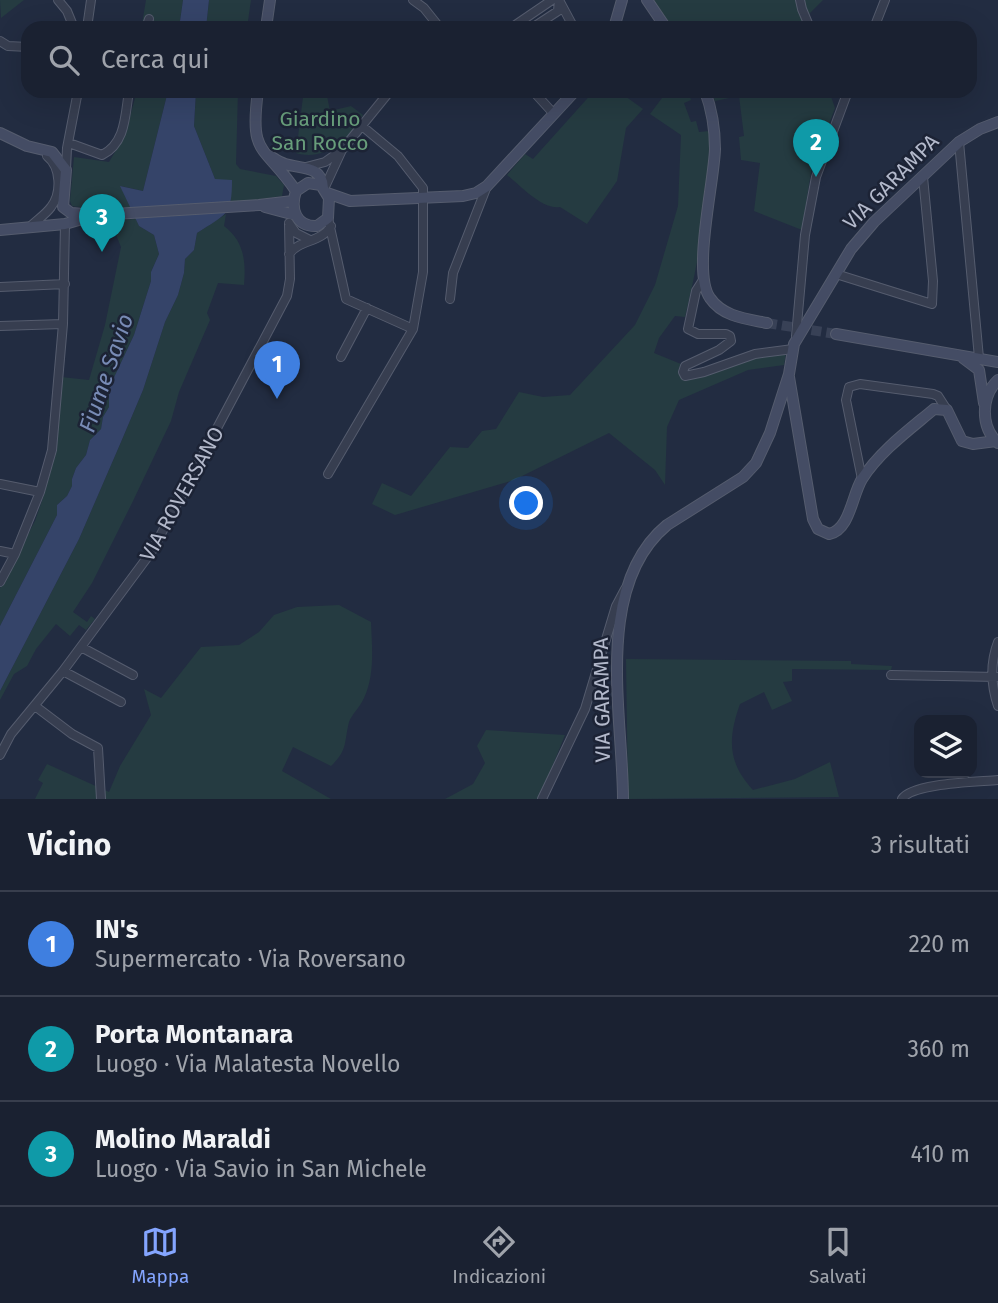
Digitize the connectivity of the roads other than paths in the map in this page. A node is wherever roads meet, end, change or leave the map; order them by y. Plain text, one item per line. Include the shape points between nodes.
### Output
1 (58, 0) edge
2 (91, 0) edge
3 (270, 0) edge
4 (413, 0) edge
5 (648, 0) edge
6 (800, 0) edge
7 (886, 0) edge
8 (557, 1) edge
9 (622, 1) edge
10 (70, 21) edge
11 (89, 21) edge
12 (267, 21) edge
13 (434, 21) edge
14 (524, 21) edge
15 (543, 21) edge
16 (570, 21) edge
17 (616, 21) edge
18 (662, 21) edge
19 (807, 21) edge
20 (877, 21) edge
21 (0, 41) edge
22 (21, 47) edge
23 (77, 98) edge
24 (128, 98) edge
25 (257, 98) edge
26 (384, 98) edge
27 (539, 98) edge
28 (569, 98) edge
29 (707, 98) edge
30 (841, 98) edge
31 (845, 98) edge
32 (843, 103) junction
33 (554, 114) junction
34 (998, 122) edge
35 (362, 126) junction
36 (0, 133) edge
37 (959, 142) junction
38 (69, 143) junction
39 (27, 146) junction
40 (342, 150) junction
41 (261, 151) junction
42 (52, 152) junction
43 (301, 167) junction
44 (65, 170) junction
45 (923, 177) junction
46 (487, 187) junction
47 (325, 190) junction
48 (293, 191) junction
49 (422, 198) junction
50 (350, 201) junction
51 (259, 205) junction
52 (98, 215) junction
53 (294, 219) junction
54 (329, 219) junction
55 (65, 224) junction
56 (30, 226) junction
57 (0, 230) edge
58 (311, 241) junction
59 (289, 254) junction
60 (836, 274) junction
61 (703, 280) junction
62 (65, 284) junction
63 (0, 287) edge
64 (450, 299) dead end
65 (367, 308) junction
66 (767, 323) tunnel mouth
67 (63, 324) junction
68 (0, 326) edge
69 (413, 329) junction
70 (836, 334) tunnel mouth
71 (794, 347) junction
72 (953, 354) junction
73 (341, 357) dead end
74 (979, 358) junction
75 (998, 362) edge
76 (789, 374) junction
77 (996, 382) edge
78 (985, 406) junction
79 (947, 410) junction
80 (997, 442) edge
81 (328, 474) dead end
82 (862, 479) junction
83 (0, 484) edge
84 (40, 492) junction
85 (0, 551) edge
86 (15, 554) junction
87 (630, 581) junction
88 (0, 582) edge
89 (998, 642) edge
90 (81, 647) junction
91 (62, 671) junction
92 (891, 675) dead end
93 (133, 676) dead end
94 (995, 677) edge
95 (121, 702) dead end
96 (35, 706) junction
97 (998, 706) edge
98 (0, 755) edge
99 (998, 780) edge
100 (101, 799) edge
101 (542, 799) edge
102 (623, 799) edge
103 (902, 799) edge

1 - 10 street
2 - 11 street
3 - 12 street
4 - 13 street
5 - 18 street
6 - 19 street
7 - 20 street
8 - 14 street
8 - 15 street via 558,11
8 - 16 street
9 - 17 street
21 - 22 street
23 - 38 street
24 - 38 street via 114,149 102,155
25 - 41 street via 254,127
26 - 35 street
27 - 33 street
28 - 33 street
29 - 61 street via 715,151
30 - 32 street
31 - 32 street
32 - 71 street via 816,177
33 - 46 street
34 - 37 street, VIA GARAMPA
35 - 40 street
35 - 49 street via 398,156 423,188
36 - 39 street
37 - 45 street, VIA GARAMPA
37 - 74 street
38 - 42 street
38 - 44 street
39 - 42 street
39 - 56 street via 51,158 58,172 52,206
40 - 43 street via 325,162
40 - 47 street
41 - 43 street
41 - 48 street
42 - 44 street
43 - 47 street via 319,174
43 - 48 street via 290,173
44 - 52 street via 63,207 71,213
45 - 60 street, VIA GARAMPA via 874,222
45 - 60 street via 932,304
46 - 49 street via 470,195
46 - 64 street via 453,273
47 - 48 street via 308,183
47 - 50 street
47 - 54 street
48 - 51 street
48 - 53 street
49 - 50 street
49 - 69 street via 423,272
50 - 54 street
51 - 52 street
51 - 53 street
52 - 55 street
53 - 54 street via 310,226
53 - 58 street via 296,233
53 - 59 street, VIA ROVERSANO
54 - 58 street via 324,235
54 - 65 street via 343,293 351,303
55 - 56 street
55 - 62 street
56 - 57 street
58 - 59 street
59 - 90 street, VIA ROVERSANO via 287,296 215,436 145,564
60 - 71 street, VIA GARAMPA
61 - 66 street via 708,296 722,310
61 - 71 street via 688,329 730,335 731,341 685,366 685,376
62 - 63 street
62 - 67 street
65 - 69 street
65 - 73 street
67 - 68 street
67 - 84 street via 51,450
69 - 81 street
70 - 72 street
71 - 76 street, VIA GARAMPA
72 - 74 street
72 - 78 street via 979,370
74 - 75 street
76 - 82 street via 818,529 829,534 840,530
76 - 87 street, VIA GARAMPA via 756,463 743,477 658,532
77 - 78 street
78 - 80 street via 989,432
79 - 80 street via 962,441
79 - 82 street via 934,410 897,439
79 - 82 street via 933,394 856,384 849,387 846,400
83 - 84 street
84 - 86 street
85 - 86 street
86 - 88 street
87 - 101 street via 616,606 585,709
87 - 102 street, VIA GARAMPA via 618,635
89 - 94 street via 993,658
90 - 91 street, VIA ROVERSANO
90 - 93 street
91 - 95 street
91 - 96 street, VIA ROVERSANO
92 - 94 street
94 - 97 street
96 - 98 street, VIA ROVERSANO
96 - 100 street via 98,748
99 - 103 street via 918,789

